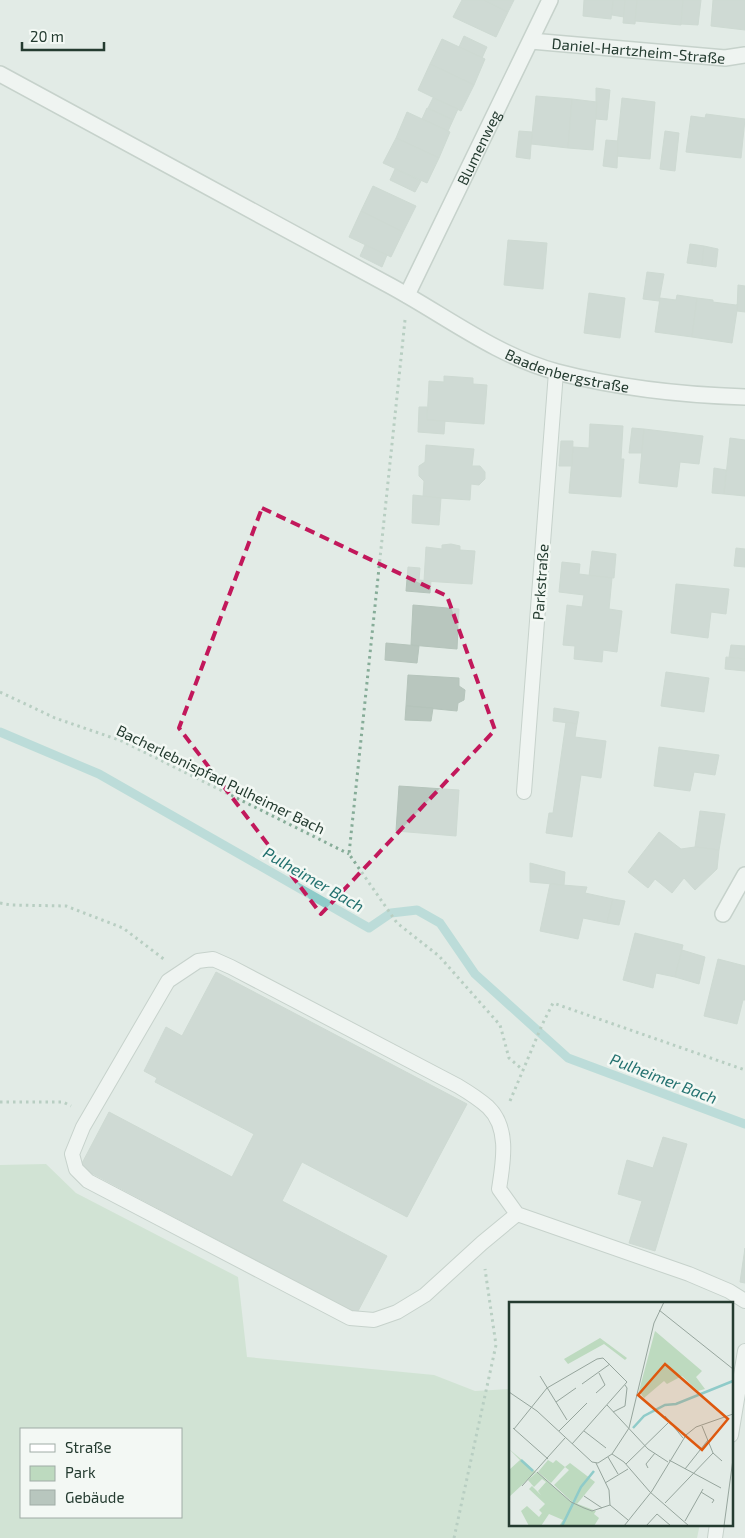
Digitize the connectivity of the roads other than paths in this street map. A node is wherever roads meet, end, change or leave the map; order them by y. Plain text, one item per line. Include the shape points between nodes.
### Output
1 (550, 0) edge
2 (531, 41) junction
3 (745, 55) edge
4 (0, 74) edge
5 (407, 294) junction
6 (556, 372) junction
7 (745, 397) edge
8 (524, 792) dead end
9 (745, 875) edge
10 (723, 914) dead end
11 (517, 1214) junction
12 (745, 1301) edge
13 (745, 1351) edge
14 (732, 1429) edge

1 - 2 street, Blumenweg
2 - 3 street, Daniel-Hartzheim-Straße via 725,58
2 - 5 street, Blumenweg
4 - 5 street, Baadenbergstraße
5 - 6 street, Baadenbergstraße via 498,349
6 - 7 street, Baadenbergstraße via 664,392
6 - 8 lane, Parkstraße
9 - 10 street
11 - 11 lane via 500,1190 504,1151 499,1124 488,1107 458,1086 213,959 198,961 168,981 83,1127 72,1154 76,1169 88,1181 350,1318 374,1320 397,1312 425,1295
11 - 12 lane via 689,1274
13 - 14 lane

